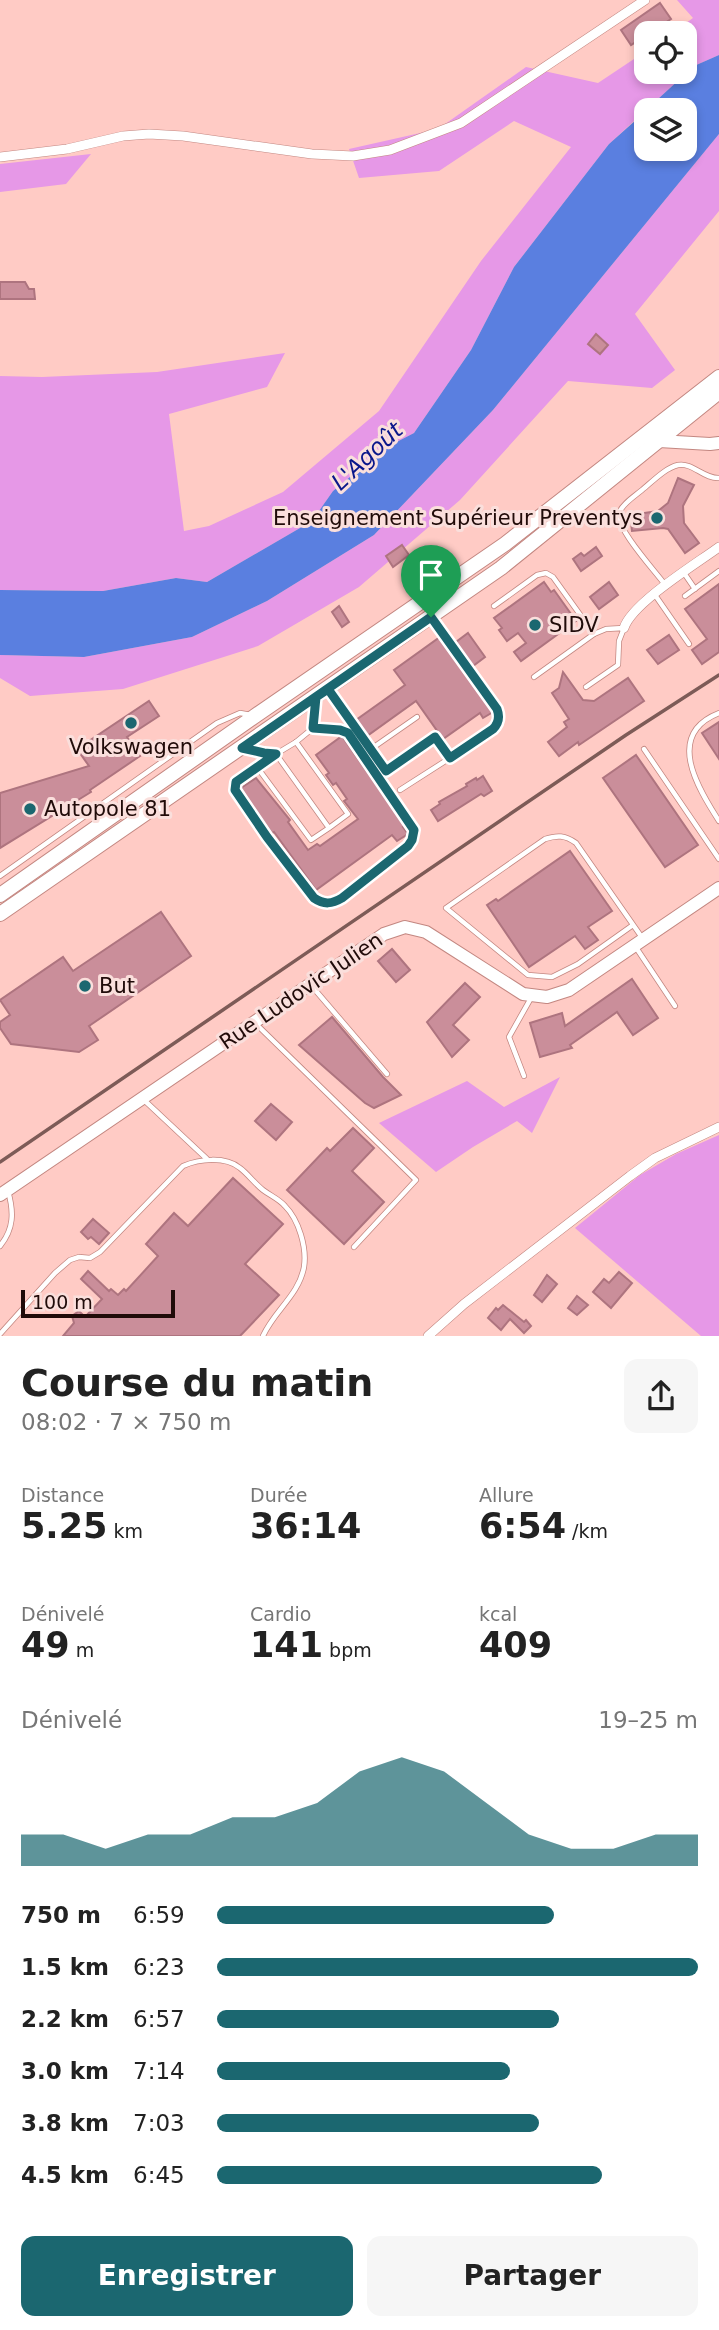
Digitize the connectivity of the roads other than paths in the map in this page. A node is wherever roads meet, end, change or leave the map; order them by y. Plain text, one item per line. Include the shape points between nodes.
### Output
1 (645, 0) edge
2 (0, 158) edge
3 (719, 377) edge
4 (719, 392) edge
5 (659, 441) junction
6 (719, 443) edge
7 (719, 478) edge
8 (718, 550) edge
9 (719, 571) edge
10 (684, 573) junction
11 (666, 586) junction
12 (695, 589) junction
13 (655, 594) junction
14 (685, 596) dead end
15 (494, 606) dead end
16 (431, 617) junction
17 (624, 628) junction
18 (594, 634) junction
19 (689, 644) dead end
20 (534, 677) dead end
21 (586, 687) dead end
22 (322, 693) junction
23 (719, 713) edge
24 (255, 716) junction
25 (417, 717) dead end
26 (313, 728) junction
27 (296, 742) junction
28 (242, 748) junction
29 (371, 749) junction
30 (644, 749) dead end
31 (276, 754) junction
32 (450, 758) junction
33 (257, 767) junction
34 (400, 790) dead end
35 (719, 821) edge
36 (329, 828) junction
37 (719, 859) edge
38 (0, 876) edge
39 (719, 888) edge
40 (0, 895) edge
41 (0, 914) edge
42 (633, 925) junction
43 (639, 942) junction
44 (310, 984) junction
45 (531, 997) junction
46 (675, 1006) dead end
47 (255, 1023) junction
48 (387, 1074) dead end
49 (524, 1076) dead end
50 (142, 1098) junction
51 (719, 1127) edge
52 (207, 1160) junction
53 (4, 1193) edge
54 (0, 1246) edge
55 (354, 1247) dead end
56 (0, 1334) edge
57 (263, 1336) edge
58 (428, 1336) edge

1 - 2 street via 461,123 390,150 325,155 149,134
3 - 24 main road via 505,544
4 - 5 main road
5 - 6 main road
5 - 16 main road via 501,568
7 - 11 lane via 677,466 620,511 625,535
8 - 10 street
9 - 12 lane
10 - 11 street
10 - 12 lane
11 - 13 street
12 - 14 lane
13 - 17 street via 632,614
13 - 19 lane
15 - 18 lane via 537,575 550,574
16 - 22 main road
16 - 32 lane via 499,716 493,729
17 - 18 lane
17 - 21 lane via 618,666
18 - 20 lane
22 - 26 lane
22 - 28 main road
22 - 29 lane
23 - 35 lane via 697,725 688,747 690,765
24 - 38 lane via 240,713 217,723
24 - 40 main road
25 - 29 lane
26 - 27 lane
26 - 33 lane via 348,733 414,830 408,846 342,898 327,904 314,898 237,794 236,782
27 - 31 lane
27 - 36 lane via 348,814
28 - 31 lane
28 - 41 main road
29 - 32 lane via 386,771 435,737
30 - 37 lane
31 - 33 lane
31 - 36 lane
32 - 34 lane
33 - 36 lane via 311,840
39 - 43 main road
42 - 42 lane via 576,843 561,836 545,839 446,908 528,975 552,977
42 - 43 lane
43 - 45 main road via 562,993
43 - 46 lane
44 - 45 main road, Rue Ludovic Julien via 384,934 405,927 426,932
44 - 47 main road, Rue Ludovic Julien
44 - 48 lane
45 - 49 lane via 509,1037
47 - 50 main road, Rue Ludovic Julien
47 - 55 lane via 416,1180
50 - 52 lane
50 - 53 main road, Rue Ludovic Julien
51 - 58 street via 629,1176
52 - 56 lane via 183,1166 100,1252 70,1260
52 - 57 lane via 237,1165 284,1204 299,1231 304,1257 300,1280
53 - 54 lane via 13,1216

